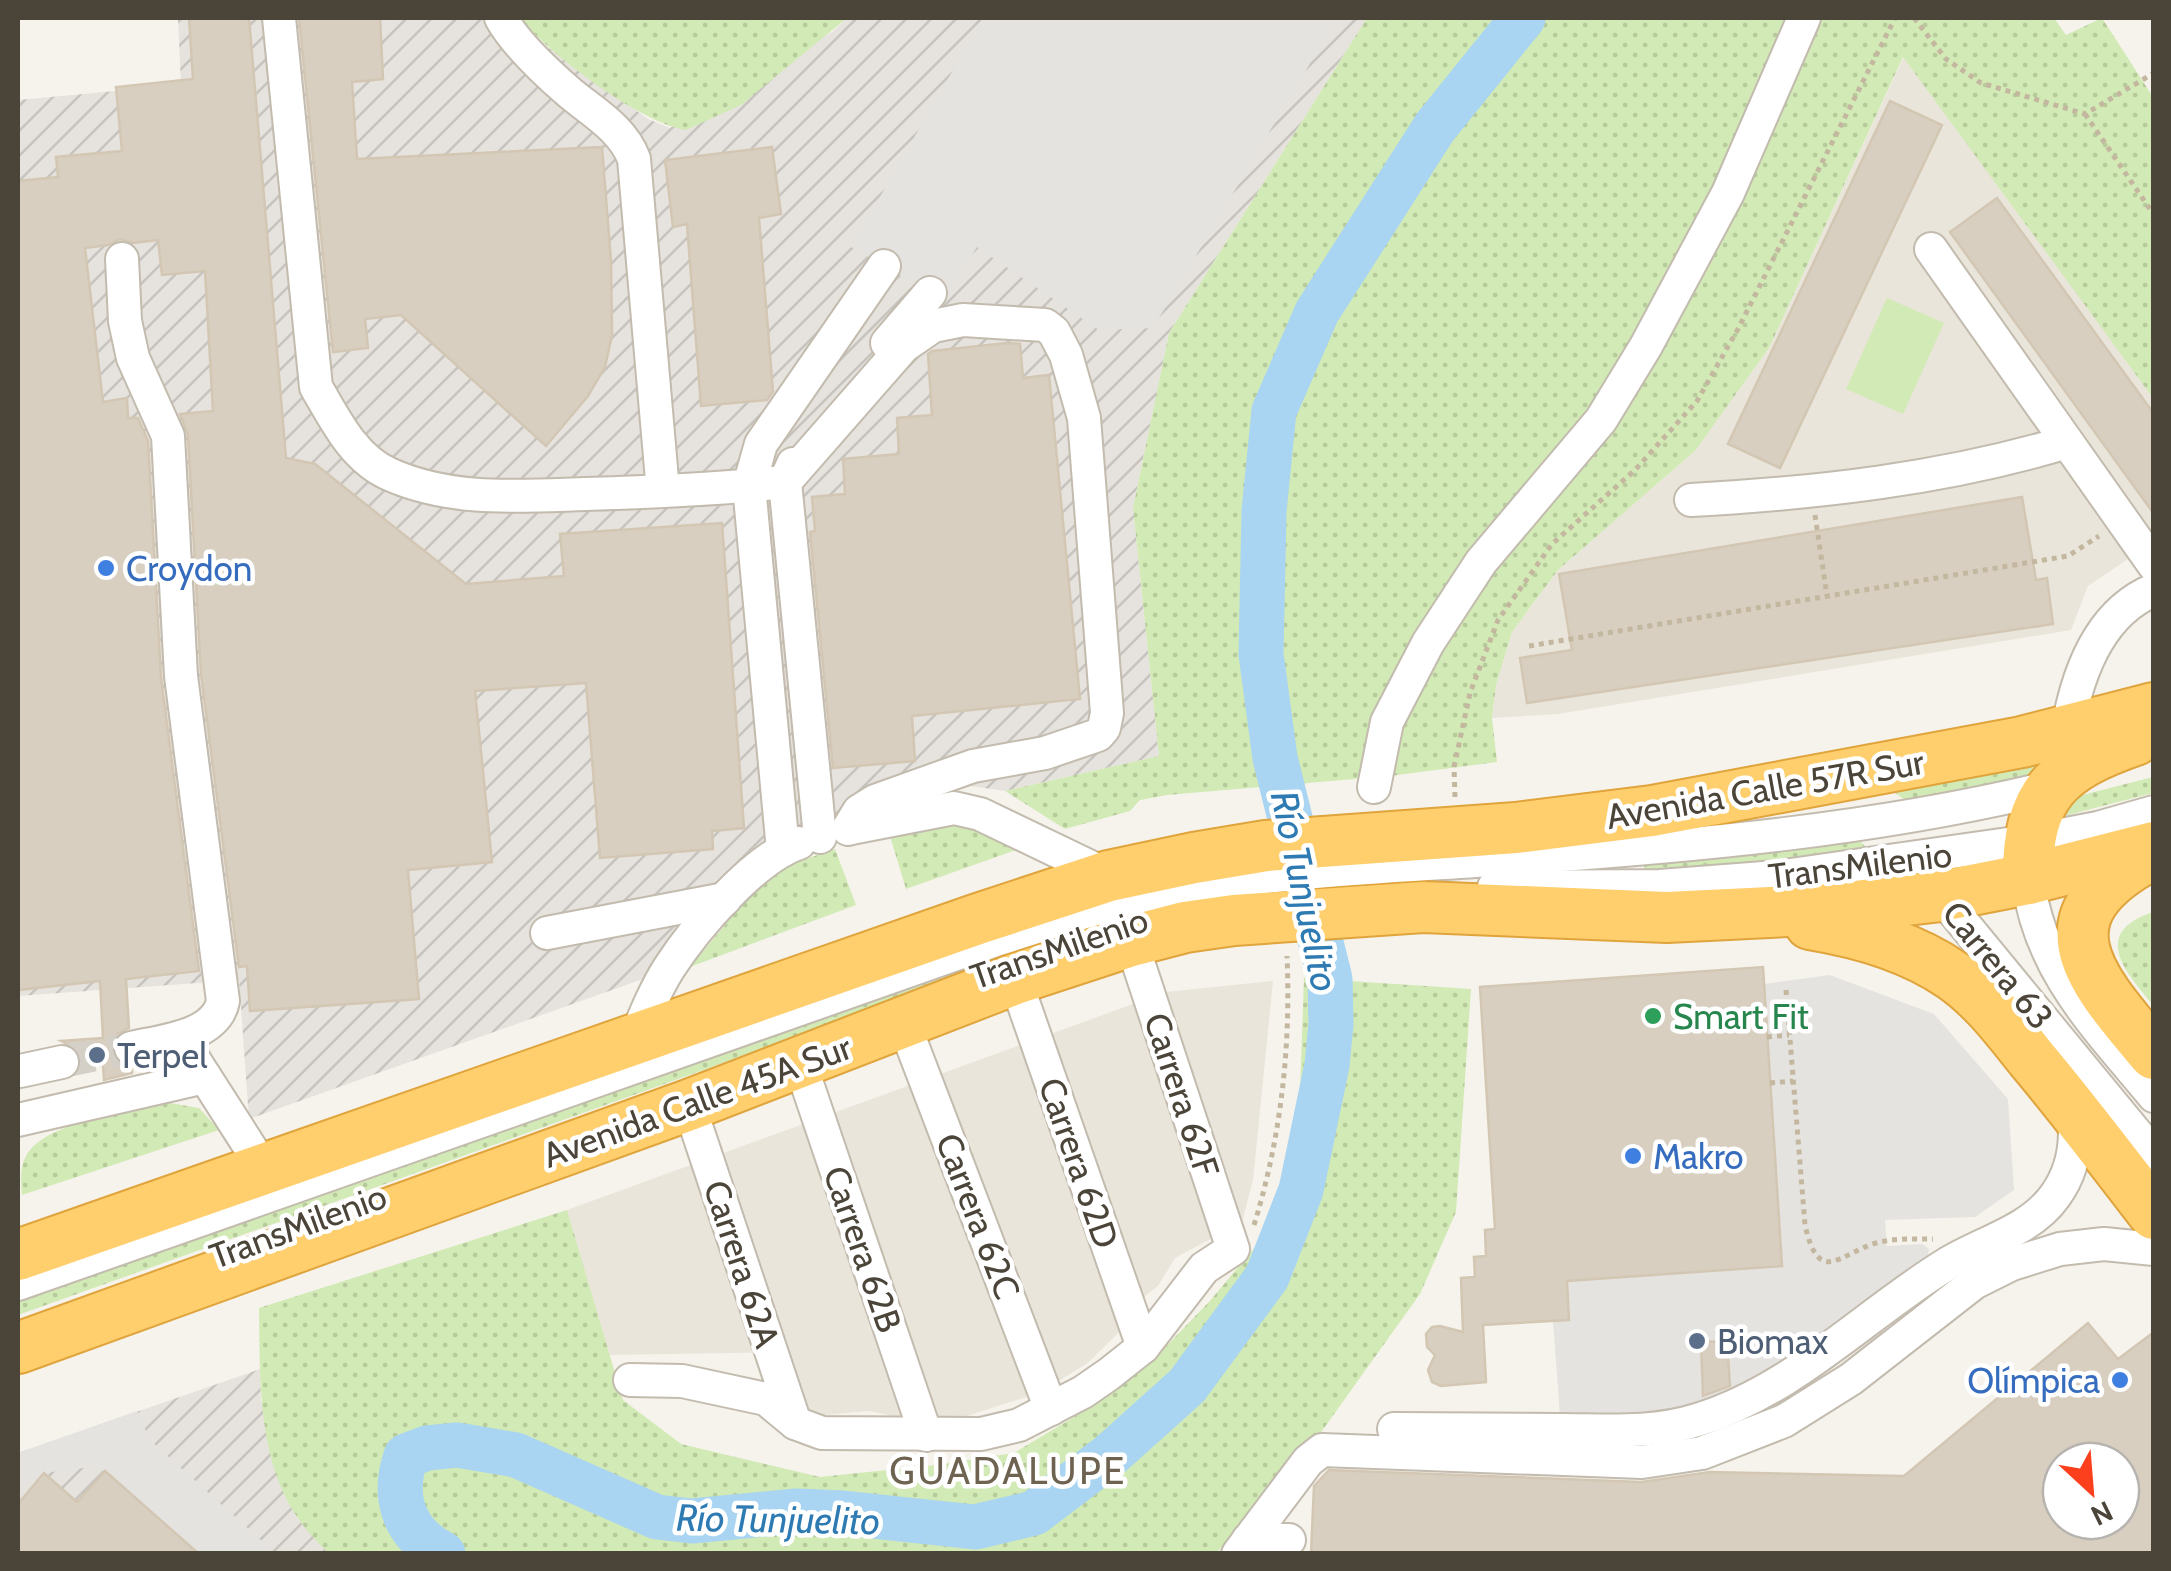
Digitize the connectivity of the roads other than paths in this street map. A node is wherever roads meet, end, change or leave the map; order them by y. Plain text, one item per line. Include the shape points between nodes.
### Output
1 (279, 18) edge
2 (502, 18) edge
3 (1804, 18) edge
4 (1932, 249) dead end
5 (122, 260) dead end
6 (884, 266) dead end
7 (930, 294) dead end
8 (2067, 442) junction
9 (786, 482) junction
10 (749, 486) junction
11 (663, 492) junction
12 (1690, 500) dead end
13 (2154, 565) edge
14 (2154, 590) edge
15 (2154, 708) edge
16 (2067, 733) junction
17 (2154, 734) edge
18 (2154, 759) edge
19 (1840, 778) junction
20 (1374, 787) dead end
21 (2049, 788) junction
22 (2154, 812) edge
23 (1879, 821) junction
24 (834, 832) junction
25 (783, 850) junction
26 (2154, 850) edge
27 (2029, 860) junction
28 (1109, 876) junction
29 (1380, 876) junction
30 (1926, 878) junction
31 (725, 899) junction
32 (1274, 899) junction
33 (1750, 915) junction
34 (547, 932) dead end
35 (1130, 941) junction
36 (1015, 979) junction
37 (904, 1024) junction
38 (179, 1038) junction
39 (635, 1039) junction
40 (131, 1048) tunnel mouth
41 (2154, 1054) edge
42 (62, 1062) tunnel mouth
43 (800, 1063) junction
44 (20, 1070) edge
45 (205, 1077) junction
46 (2154, 1096) edge
47 (690, 1106) junction
48 (2072, 1108) junction
49 (18, 1120) edge
50 (2154, 1155) edge
51 (264, 1169) junction
52 (2148, 1236) edge
53 (1996, 1237) junction
54 (18, 1255) edge
55 (18, 1284) edge
56 (18, 1328) edge
57 (1143, 1347) junction
58 (18, 1348) edge
59 (630, 1380) dead end
60 (1051, 1410) junction
61 (795, 1423) junction
62 (1394, 1429) dead end
63 (926, 1435) junction
64 (1288, 1540) dead end
65 (1243, 1547) edge

1 - 11 street via 316,387 362,456 387,474 447,492
2 - 11 street via 566,89 627,140 634,159
3 - 20 street via 1728,194 1610,405 1481,562 1428,643 1388,722
4 - 8 street
5 - 38 street via 133,358 168,436 181,676 223,1000 214,1021
6 - 10 street via 761,444
7 - 9 street via 815,424
8 - 12 street via 2012,459 1812,493
8 - 13 street
9 - 10 street
9 - 24 street
9 - 24 street via 904,346 933,326 1031,322 1054,332 1066,355 1084,418 1104,728 1045,754 973,766 875,801
10 - 11 street
10 - 25 street
14 - 16 street via 2127,603 2097,643 2072,702
15 - 16 highway, Avenida Calle 57R Sur
16 - 19 highway, Avenida Calle 57R Sur
17 - 21 highway via 2092,756
18 - 21 street, TransMilenio
19 - 23 street, Carrera 63
19 - 29 highway, Avenida Calle 57R Sur via 1516,828
21 - 23 street, TransMilenio
21 - 27 highway via 2034,820
22 - 27 street via 2098,828
23 - 29 street, TransMilenio
23 - 30 street, Carrera 63
24 - 25 street
24 - 28 street via 954,808
25 - 31 street
26 - 27 highway
26 - 41 highway via 2106,886 2081,939 2093,977
27 - 30 highway
27 - 46 street, Carrera 63 via 2034,918 2050,960
28 - 32 highway, Avenida Calle 45A Sur
28 - 39 highway, Avenida Calle 45A Sur
29 - 30 street, TransMilenio via 1660,886 1777,877
29 - 32 highway, Avenida Calle 45A Sur
29 - 32 highway, Avenida Calle 45A Sur
29 - 33 highway via 1668,916
30 - 33 highway
30 - 50 street, Carrera 63
31 - 34 street
31 - 39 street via 670,966
32 - 35 highway, Avenida Calle 45A Sur
32 - 55 street, TransMilenio via 1162,893 1101,907
32 - 56 street, TransMilenio via 1216,903 1092,931
33 - 48 highway via 1834,928 1930,961 1976,994
35 - 36 highway, Avenida Calle 45A Sur
35 - 57 street, Carrera 62F via 1233,1249 1204,1268
36 - 37 highway, Avenida Calle 45A Sur
36 - 57 street, Carrera 62D
37 - 43 highway, Avenida Calle 45A Sur
37 - 60 street, Carrera 62C
38 - 40 street
38 - 45 street
39 - 51 highway, Avenida Calle 45A Sur
42 - 44 street
43 - 47 highway, Avenida Calle 45A Sur
43 - 63 street, Carrera 62B
45 - 49 street
45 - 51 street
47 - 58 highway, Avenida Calle 45A Sur
47 - 61 street, Carrera 62A
48 - 52 highway
48 - 53 street via 2076,1131 2066,1178 2038,1215
51 - 54 highway, Avenida Calle 45A Sur
52 - 53 street via 2080,1224
52 - 65 street via 2060,1249 1974,1282 1851,1379 1784,1421 1702,1453 1642,1462 1322,1450
53 - 62 street via 1945,1265 1792,1374 1696,1421 1639,1431
57 - 60 street
59 - 61 street via 682,1381 766,1399
60 - 63 street via 980,1434
61 - 63 street via 822,1433
64 - 65 street

